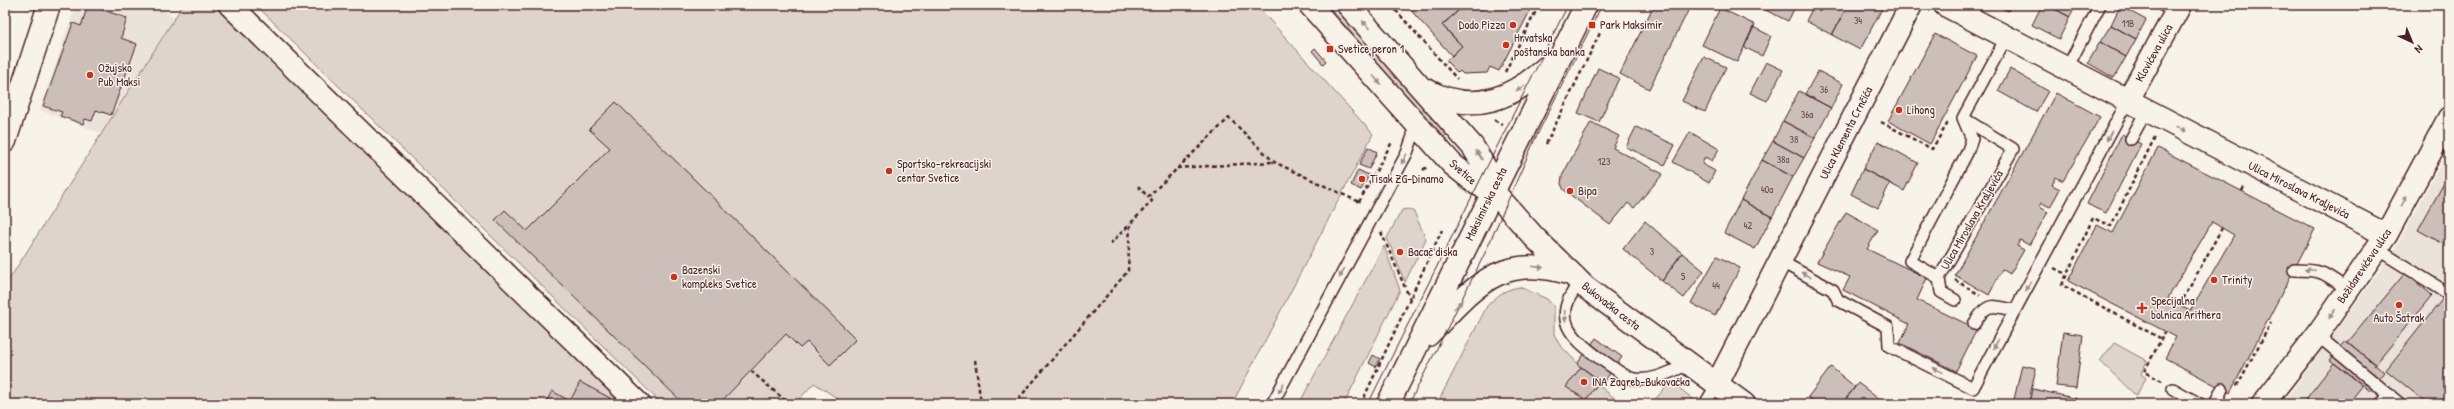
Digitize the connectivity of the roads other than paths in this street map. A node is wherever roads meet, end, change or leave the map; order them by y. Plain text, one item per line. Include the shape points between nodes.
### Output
1 (49, 5) edge
2 (230, 5) edge
3 (1310, 5) edge
4 (1348, 5) edge
5 (1586, 5) edge
6 (1911, 5) edge
7 (1945, 5) edge
8 (2100, 5) edge
9 (2173, 8) edge
10 (2006, 38) junction
11 (1561, 54) junction
12 (2067, 68) junction
13 (1420, 88) junction
14 (2137, 106) junction
15 (1963, 118) junction
16 (2449, 118) edge
17 (1414, 122) junction
18 (2131, 139) dead end
19 (5, 141) edge
20 (1493, 191) junction
21 (2381, 242) junction
22 (1780, 261) junction
23 (2294, 270) dead end
24 (1941, 275) junction
25 (1575, 278) junction
26 (2349, 290) junction
27 (2449, 294) edge
28 (1955, 300) dead end
29 (2015, 310) junction
30 (1974, 324) dead end
31 (2317, 336) junction
32 (1413, 354) junction
33 (1689, 364) junction
34 (1717, 384) junction
35 (2174, 389) dead end
36 (2222, 389) dead end
37 (2390, 395) junction
38 (639, 404) edge
39 (1272, 404) edge
40 (1388, 404) edge
41 (1705, 404) edge
42 (1744, 404) edge
43 (2200, 404) edge
44 (2215, 404) edge
45 (2263, 404) edge
46 (2381, 404) edge
47 (2400, 404) edge

1 - 19 street
2 - 38 street
3 -> 17 street, Svetice
13 -> 4 street, Svetice
5 - 11 street, Maksimirska cesta
6 - 22 street, Ulica Klementa Crnčića
7 - 10 street, Ulica Miroslava Kraljevića
8 - 12 lane
9 - 14 street, Klovićeva ulica
10 - 12 street, Ulica Miroslava Kraljevića
10 - 15 lane
11 -> 13 street via 1527,85 1508,95 1484,102 1450,100
11 - 20 street, Maksimirska cesta
12 - 14 street, Ulica Miroslava Kraljevića
20 -> 13 street, Svetice via 1489,174 1480,156
14 - 18 lane
14 -> 21 street, Ulica Miroslava Kraljevića
14 -> 29 lane
15 - 24 lane, Ulica Miroslava Kraljevića via 1972,139 1967,153 1910,261
15 - 24 lane, Ulica Miroslava Kraljevića via 2013,148
21 -> 16 street, Božidarevićeva ulica
17 - 20 street, Svetice via 1462,173 1476,184
17 -> 39 lane via 1413,136 1407,153
20 - 25 street, Bukovačka cesta
20 - 32 street, Maksimirska cesta
21 - 26 street, Božidarevićeva ulica
21 - 27 lane
29 -> 22 lane via 1973,388 1889,346 1888,327 1838,300 1833,290
22 - 34 street, Ulica Klementa Crnčića
26 -> 23 lane via 2328,274 2315,270
24 - 28 lane via 1941,292
32 -> 25 street via 1465,298 1493,274 1519,266 1534,266
25 - 33 street, Bukovačka cesta
25 -> 33 lane via 1566,304 1565,321 1573,336 1598,357 1633,379 1650,379
26 -> 31 street, Božidarevićeva ulica
29 - 30 lane via 1992,306 1982,310
31 - 37 lane
31 - 45 street, Božidarevićeva ulica
32 - 40 street, Maksimirska cesta
33 - 34 street, Bukovačka cesta
34 - 41 lane
34 - 42 street, Bukovačka cesta
35 - 43 lane
36 - 44 lane
37 - 46 lane
37 - 47 lane

